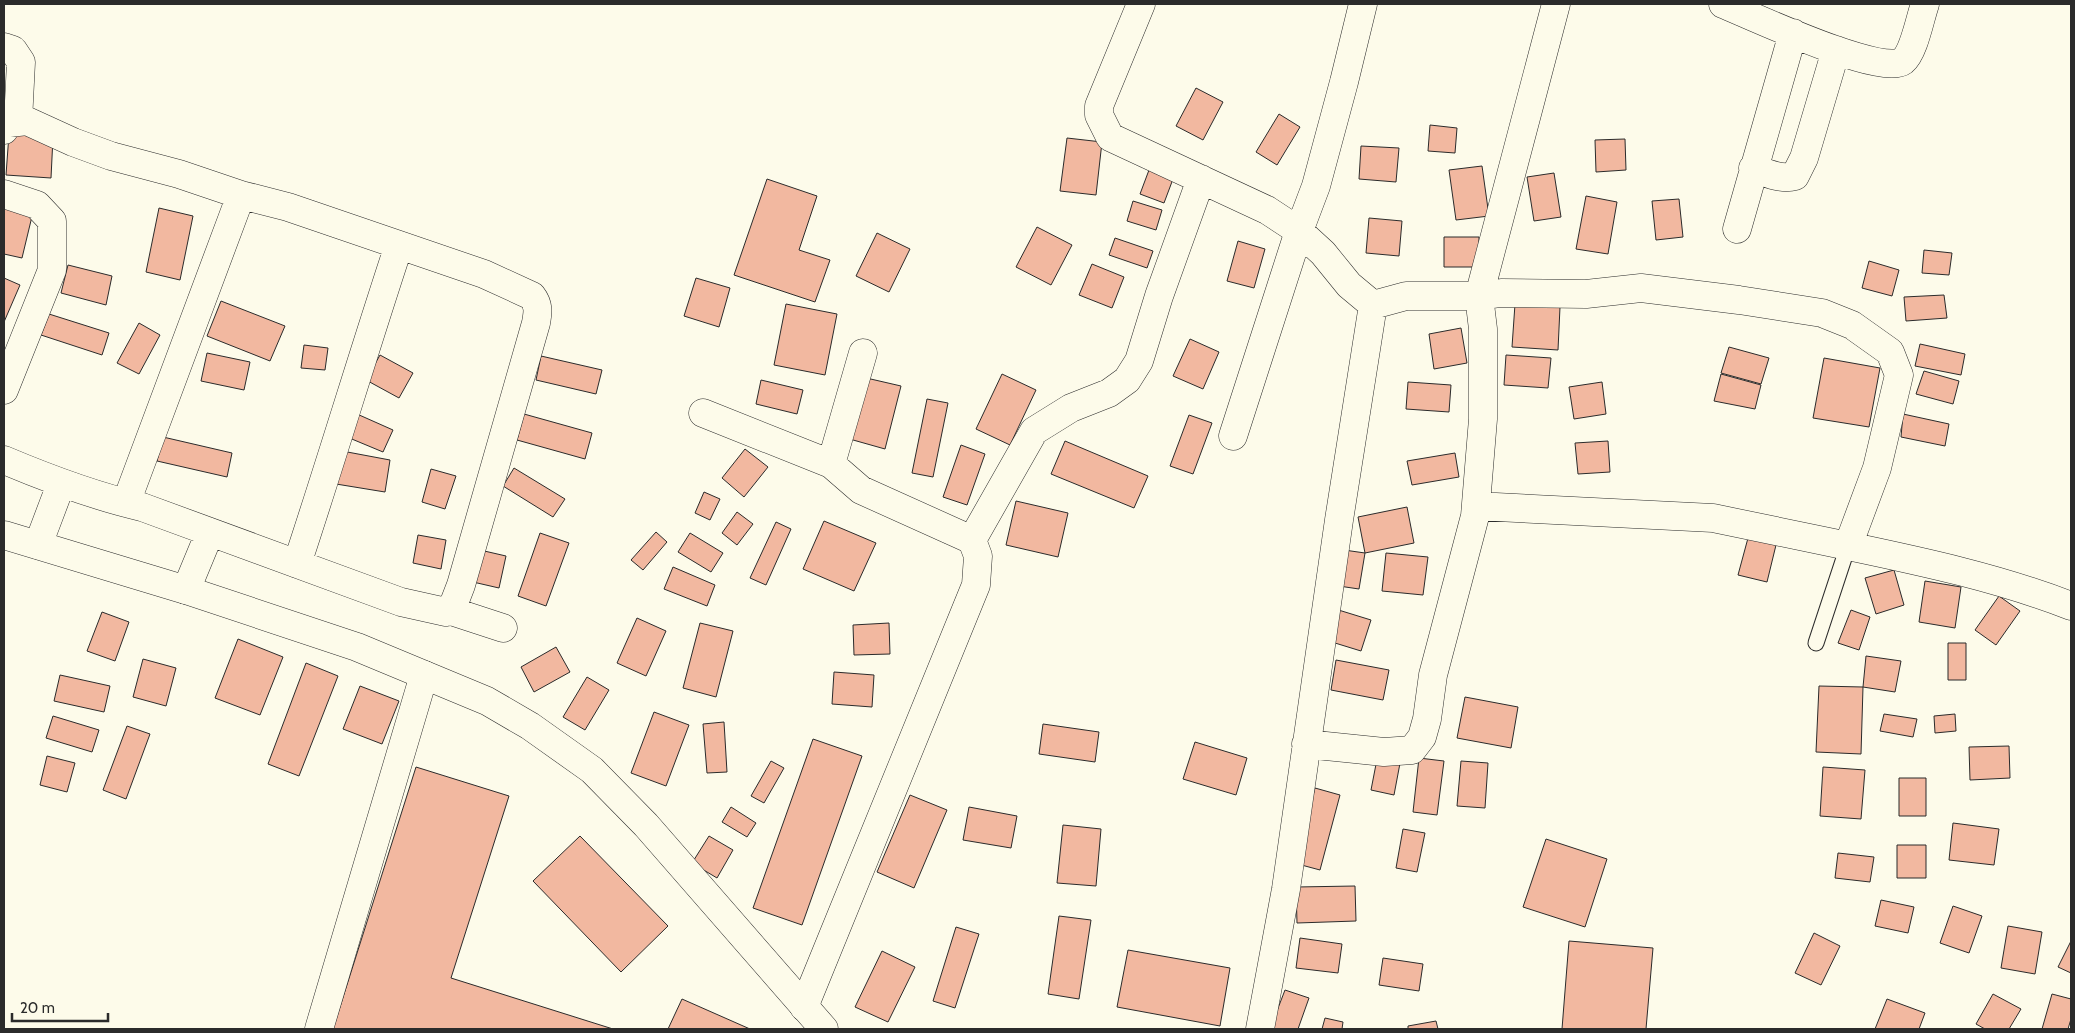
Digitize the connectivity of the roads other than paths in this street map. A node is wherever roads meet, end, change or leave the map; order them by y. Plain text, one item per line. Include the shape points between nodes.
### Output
1 (1141, 4) edge
2 (1363, 4) edge
3 (1556, 4) edge
4 (1722, 4) edge
5 (1924, 4) edge
6 (1792, 33) junction
7 (4, 47) edge
8 (1836, 50) junction
9 (11, 126) edge
10 (1753, 168) junction
11 (1201, 179) junction
12 (4, 194) edge
13 (241, 195) junction
14 (1737, 229) dead end
15 (1299, 230) junction
16 (399, 245) junction
17 (1479, 296) junction
18 (1373, 305) junction
19 (863, 353) dead end
20 (4, 390) edge
21 (703, 413) dead end
22 (1232, 436) dead end
23 (4, 460) edge
24 (831, 464) junction
25 (59, 491) junction
26 (126, 504) junction
27 (1476, 506) junction
28 (4, 535) edge
29 (972, 540) junction
30 (39, 541) junction
31 (205, 543) junction
32 (1848, 546) junction
33 (297, 564) junction
34 (187, 588) junction
35 (2071, 606) edge
36 (451, 611) junction
37 (502, 628) dead end
38 (1816, 643) dead end
39 (424, 675) junction
40 (1306, 744) junction
41 (804, 1007) junction
42 (319, 1029) edge
43 (824, 1029) edge
44 (1260, 1029) edge

1 - 11 street via 1099,106 1099,115 1110,137
2 - 15 street via 1316,186
3 - 17 street
4 - 6 street
5 - 8 street via 1909,51 1899,63 1860,59
6 - 8 street
6 - 10 street
7 - 9 street via 13,50 21,62
8 - 10 street via 1804,158 1795,176 1771,175
9 - 13 street via 27,121 111,156
10 - 14 street
11 - 15 street via 1267,210
11 - 29 street via 1139,361 1131,374 1109,393 1071,408 1034,431
12 - 20 street via 37,206 52,221 53,245 52,270
13 - 16 street via 288,206
13 - 26 street
15 - 18 street via 1323,253 1349,286
15 - 22 street
16 - 33 street
16 - 36 street via 484,274 532,296 537,302 536,323 497,464
17 - 18 street via 1406,296
17 - 27 street via 1484,329 1484,419
17 - 32 street via 1586,294 1641,288 1739,300 1822,313 1859,331 1890,352 1898,375 1877,468
18 - 40 street
19 - 24 street
21 - 24 street
23 - 25 street
24 - 29 street via 861,490
25 - 26 street
25 - 30 street
26 - 31 street via 142,507
27 - 32 street via 1713,518
27 - 40 street via 1433,675 1422,737 1412,750 1384,752
28 - 30 street
29 - 41 street via 978,556 976,584
30 - 34 street
31 - 33 street
31 - 34 street
32 - 35 street via 1946,566
32 - 38 lane
33 - 36 street via 401,602
34 - 39 street via 356,647
36 - 37 street
39 - 41 street via 486,701 530,726 592,770 646,825
39 - 42 street
40 - 44 street via 1286,889
41 - 43 street

